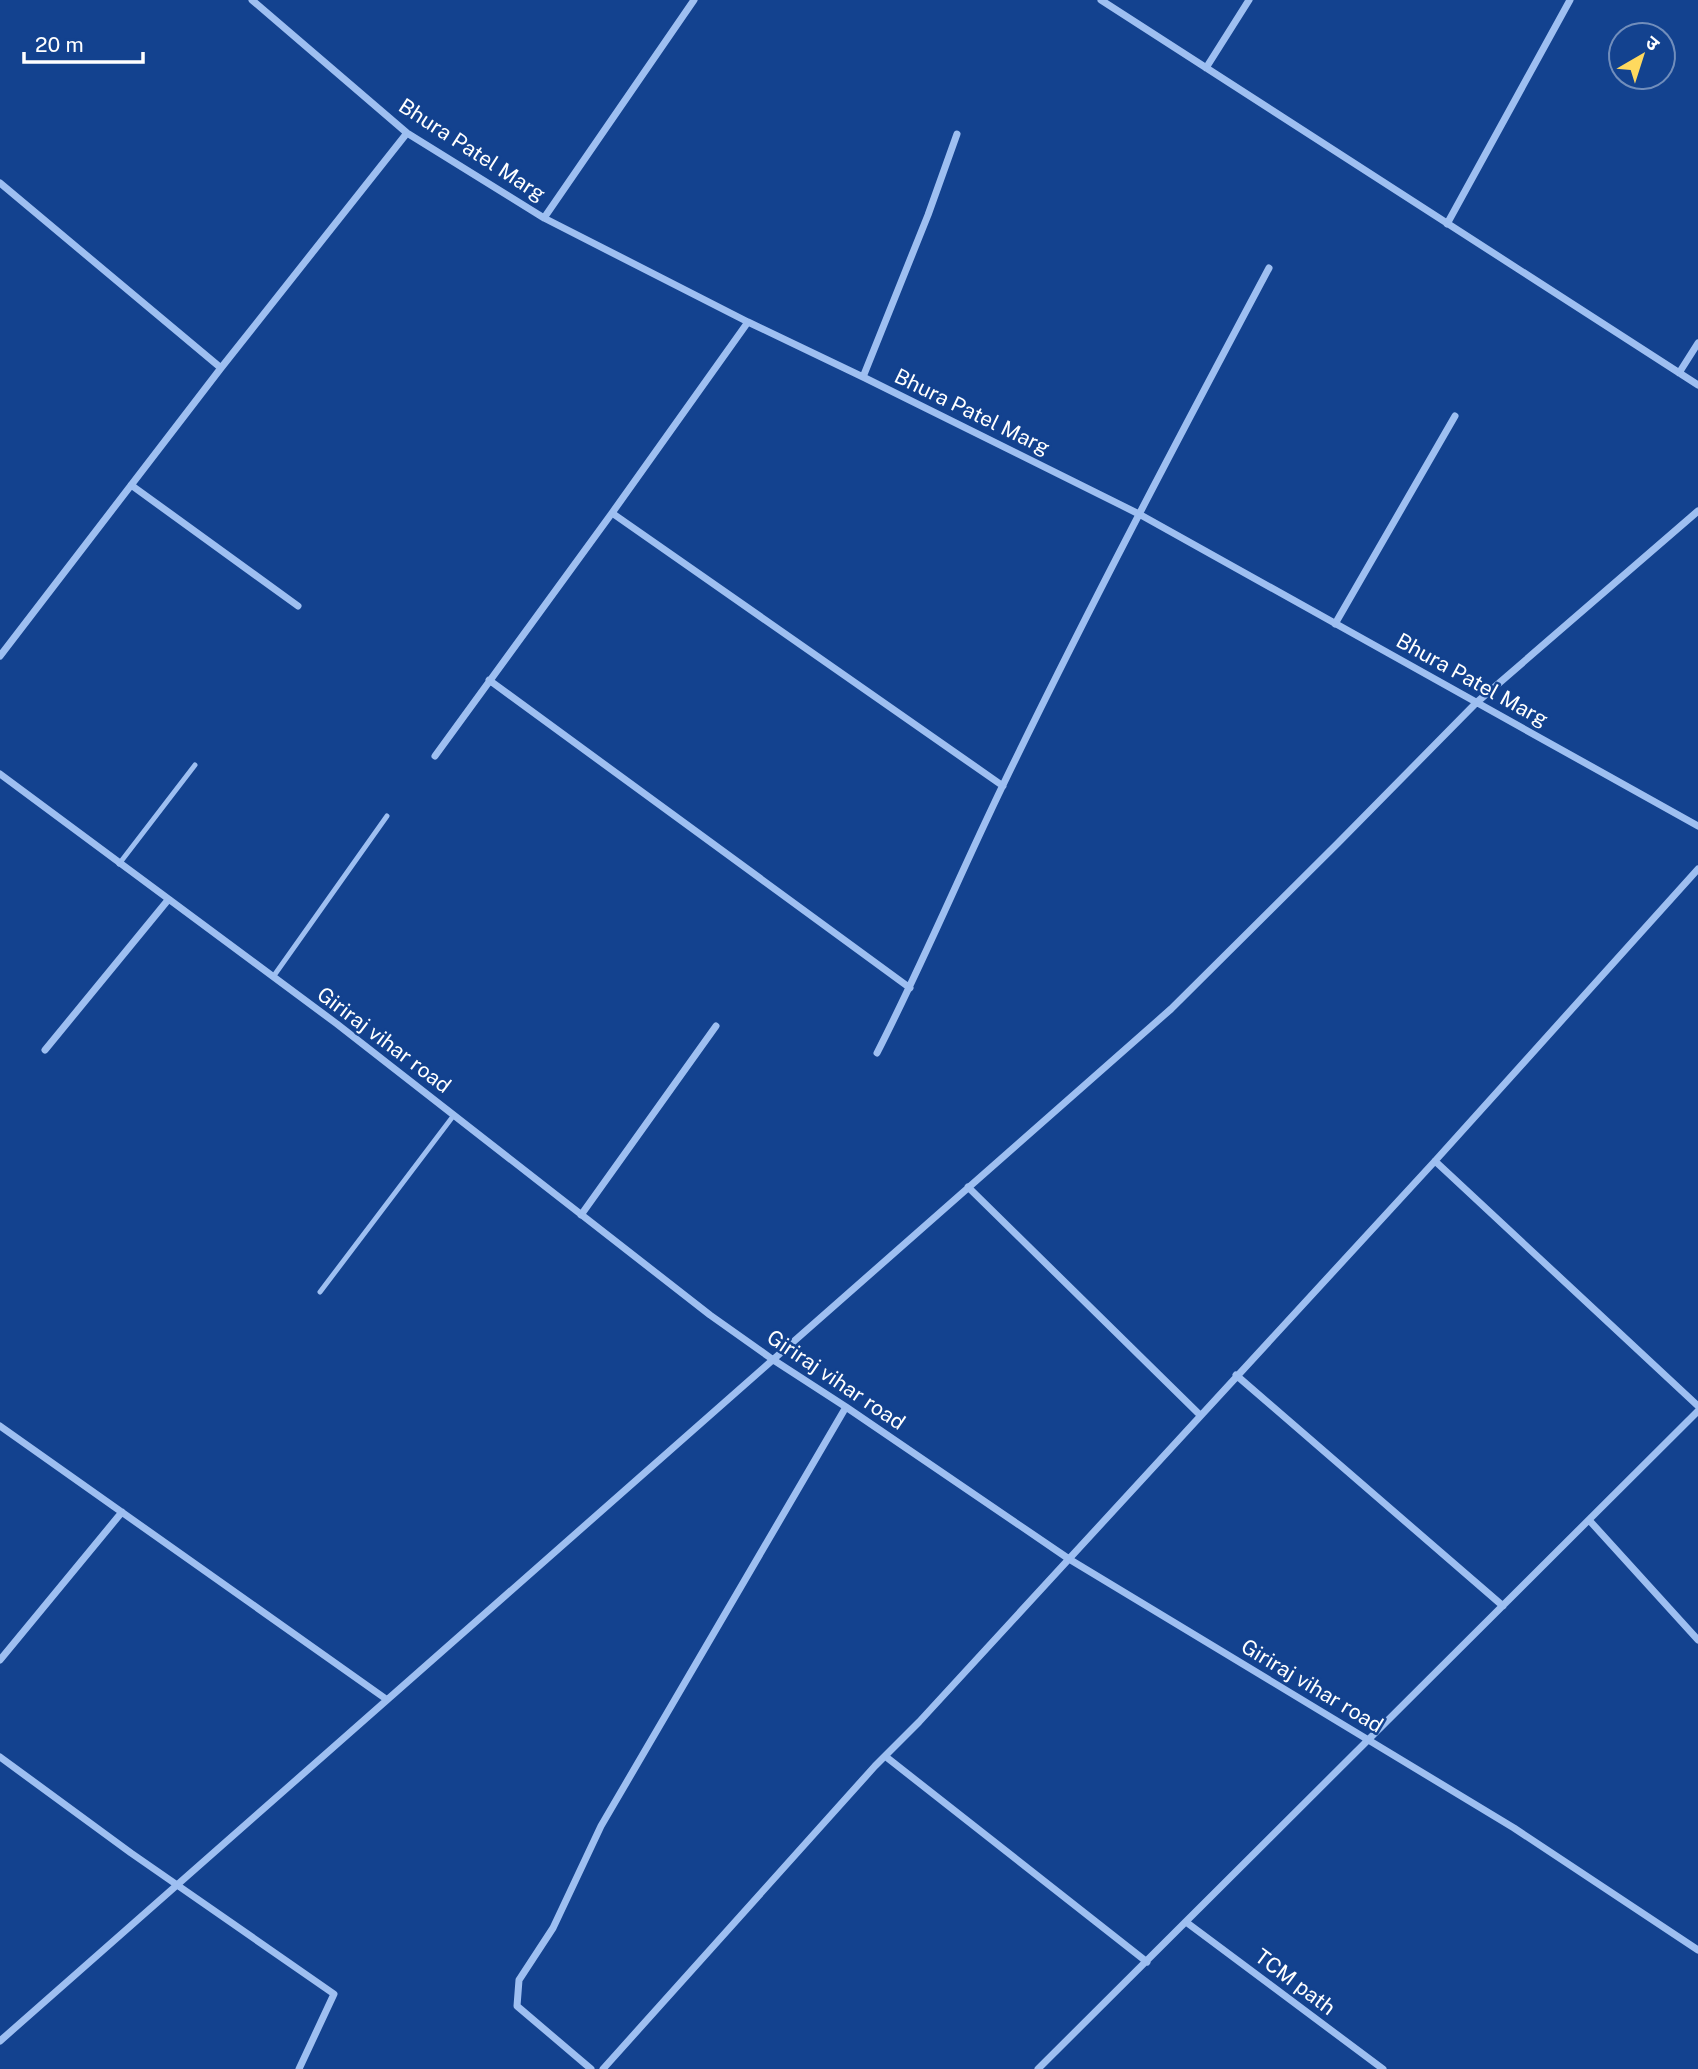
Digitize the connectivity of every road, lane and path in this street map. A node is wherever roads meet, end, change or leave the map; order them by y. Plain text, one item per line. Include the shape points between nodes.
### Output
1 (252, 0) edge
2 (694, 0) edge
3 (1101, 0) edge
4 (1249, 0) edge
5 (1570, 0) edge
6 (1206, 68) junction
7 (407, 133) junction
8 (957, 134) dead end
9 (0, 183) edge
10 (544, 218) junction
11 (1447, 224) junction
12 (1269, 268) dead end
13 (748, 322) junction
14 (1698, 342) edge
15 (221, 368) junction
16 (1679, 373) junction
17 (863, 377) junction
18 (1698, 385) edge
19 (1455, 416) dead end
20 (131, 485) junction
21 (1698, 511) edge
22 (612, 513) junction
23 (1139, 514) junction
24 (298, 606) dead end
25 (1335, 624) junction
26 (0, 656) edge
27 (489, 680) junction
28 (1476, 703) junction
29 (435, 756) dead end
30 (195, 765) dead end
31 (0, 774) edge
32 (1003, 786) junction
33 (387, 816) dead end
34 (1698, 826) edge
35 (119, 864) junction
36 (1698, 869) edge
37 (168, 900) junction
38 (273, 977) junction
39 (910, 988) junction
40 (716, 1026) dead end
41 (45, 1050) dead end
42 (877, 1053) dead end
43 (454, 1115) junction
44 (1435, 1161) junction
45 (968, 1187) junction
46 (581, 1215) junction
47 (320, 1292) dead end
48 (772, 1359) junction
49 (1237, 1375) junction
50 (846, 1407) junction
51 (1698, 1409) edge
52 (1200, 1415) junction
53 (0, 1426) edge
54 (122, 1512) junction
55 (1589, 1520) junction
56 (1069, 1559) junction
57 (1503, 1606) junction
58 (1698, 1640) edge
59 (0, 1660) edge
60 (386, 1699) junction
61 (1368, 1741) junction
62 (885, 1756) junction
63 (0, 1757) edge
64 (178, 1885) junction
65 (1186, 1922) junction
66 (1698, 1950) edge
67 (1147, 1962) junction
68 (0, 2041) edge
69 (299, 2069) edge
70 (591, 2069) edge
71 (603, 2069) edge
72 (1038, 2069) edge
73 (1383, 2069) edge

1 - 7 street, Bhura Patel Marg
2 - 10 street
3 - 6 street
4 - 6 street
5 - 11 street
6 - 11 street
7 - 10 street, Bhura Patel Marg
7 - 15 street
8 - 17 street
9 - 15 street
10 - 13 street, Bhura Patel Marg
11 - 16 street
12 - 23 street
13 - 17 street, Bhura Patel Marg
13 - 22 street
14 - 16 street
15 - 20 street
16 - 18 street
17 - 23 street, Bhura Patel Marg
19 - 25 street
20 - 24 street
20 - 26 street
21 - 28 street
22 - 27 street
22 - 32 street
23 - 25 street, Bhura Patel Marg
23 - 32 street
25 - 28 street, Bhura Patel Marg
27 - 29 street
27 - 39 street
28 - 34 street, Bhura Patel Marg
28 - 45 street via 1171,1009
30 - 35 lane
31 - 35 street, Giriraj vihar road
32 - 39 street
33 - 38 lane
35 - 37 street, Giriraj vihar road
36 - 44 street
37 - 38 street, Giriraj vihar road
37 - 41 street
38 - 43 street, Giriraj vihar road
39 - 42 street
40 - 46 street
43 - 46 street, Giriraj vihar road
43 - 47 lane
44 - 49 street
44 - 51 street
45 - 48 street
45 - 52 street
46 - 48 street, Giriraj vihar road
48 - 50 street, Giriraj vihar road
48 - 60 street
49 - 52 street
49 - 57 street
50 - 56 street, Giriraj vihar road
50 - 70 street via 601,1826 553,1928 519,1980 517,2006
51 - 55 street
52 - 56 street
53 - 54 street
54 - 59 street
54 - 60 street
55 - 57 street
55 - 58 street
56 - 61 street, Giriraj vihar road
56 - 62 street
57 - 61 street
60 - 64 street
61 - 65 street
61 - 66 street, Giriraj vihar road via 1514,1828
62 - 67 street
62 - 71 street
63 - 64 street
64 - 68 street
64 - 69 street via 334,1994
65 - 67 street
65 - 73 street, TCM path
67 - 72 street

